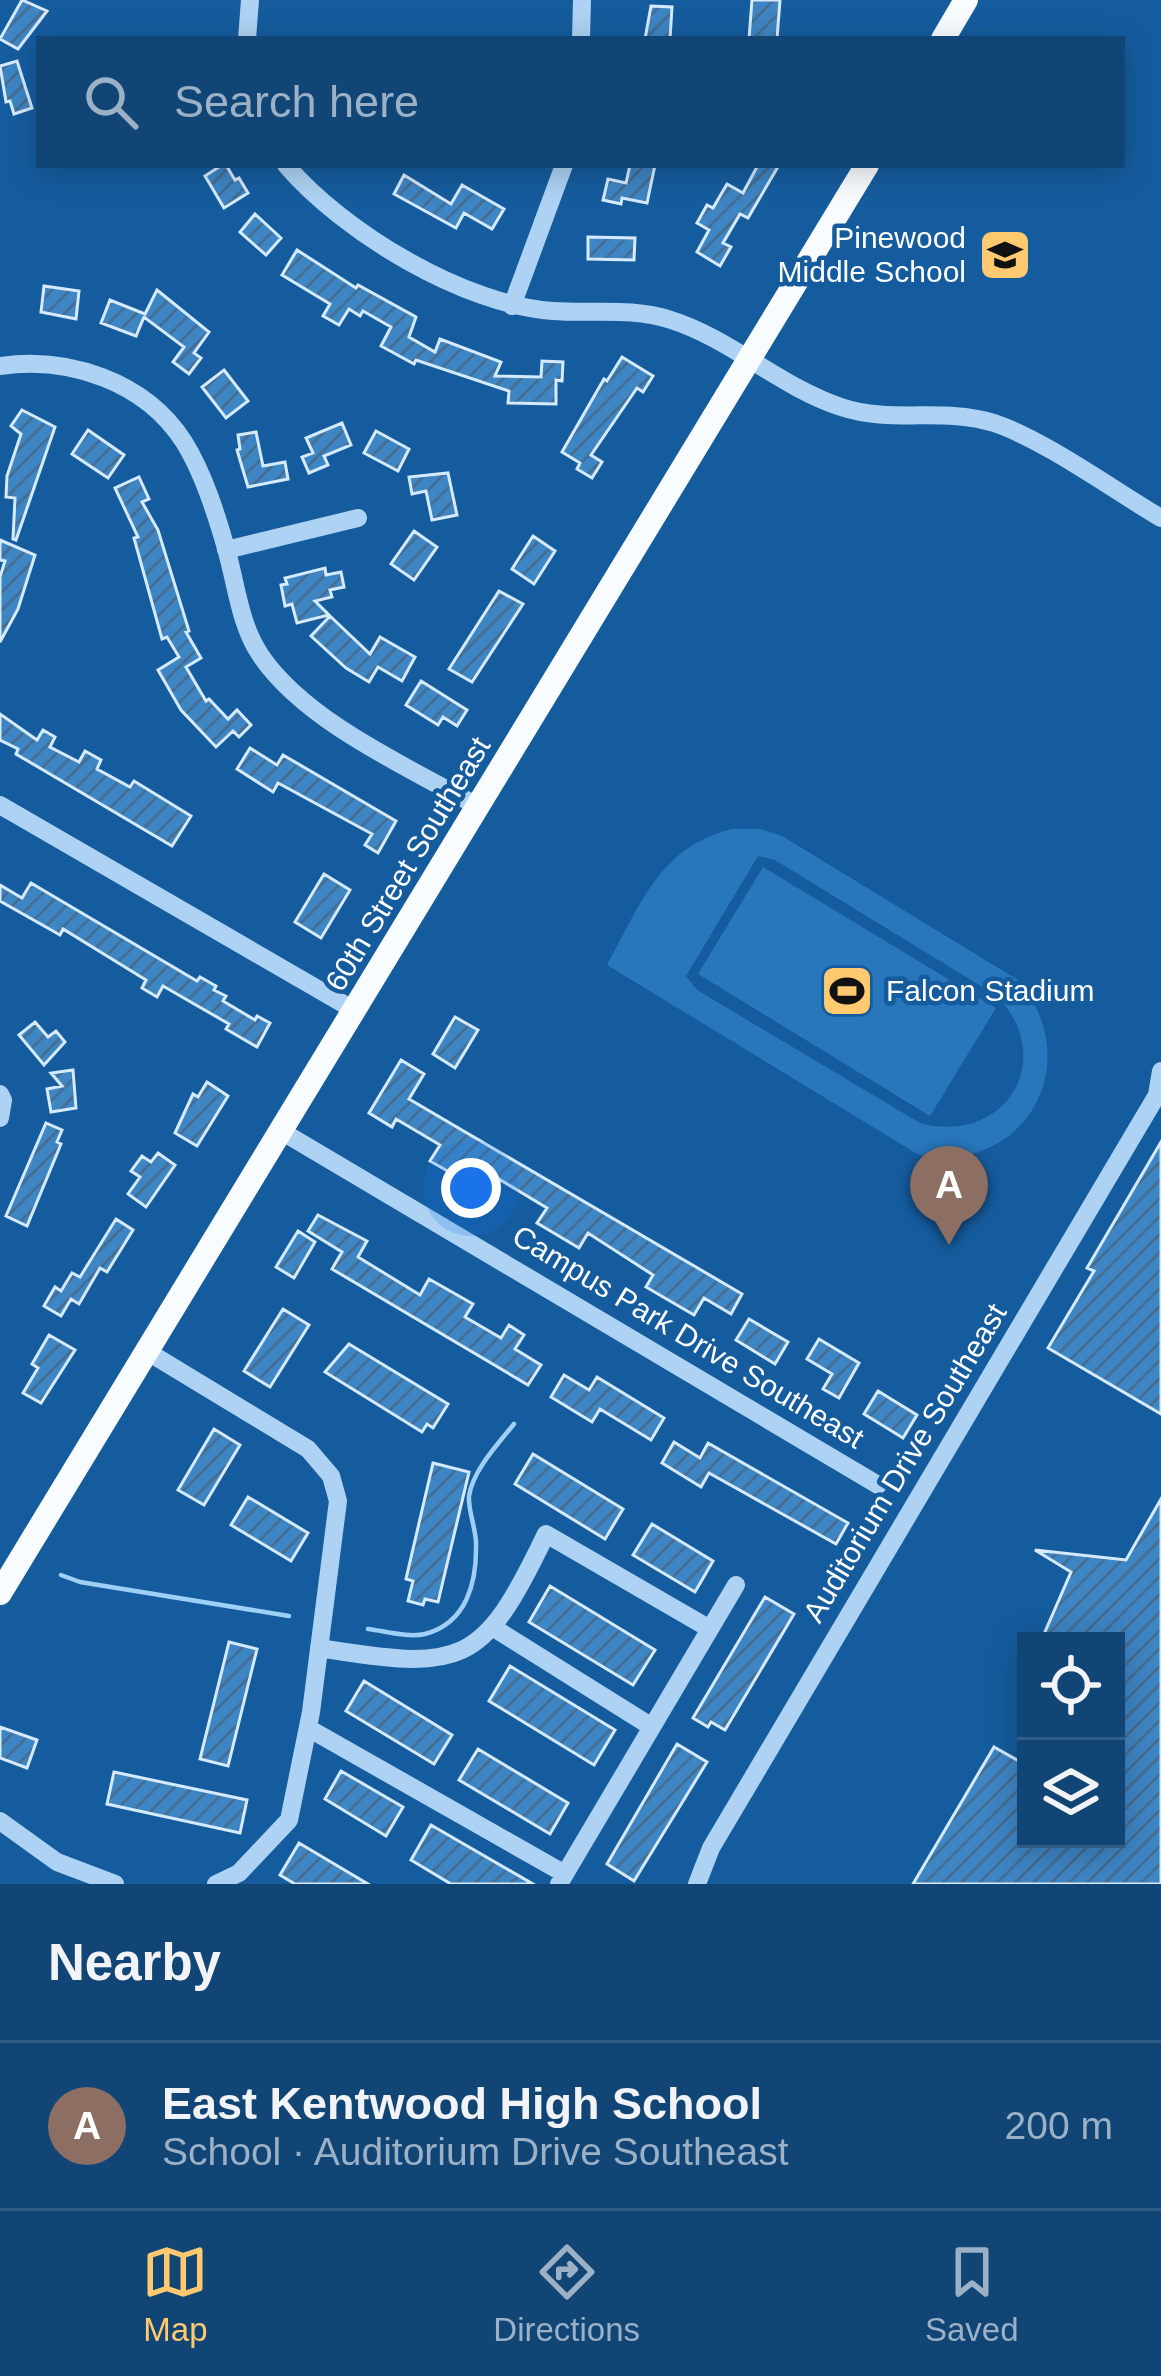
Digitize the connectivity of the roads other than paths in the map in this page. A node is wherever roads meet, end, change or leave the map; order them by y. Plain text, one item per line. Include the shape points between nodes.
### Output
1 (250, 0) edge
2 (582, 0) edge
3 (966, 0) edge
4 (247, 36) edge
5 (581, 36) edge
6 (945, 36) edge
7 (289, 168) edge
8 (564, 168) edge
9 (865, 168) edge
10 (512, 306) junction
11 (748, 361) junction
12 (0, 366) edge
13 (358, 518) dead end
14 (1161, 518) edge
15 (226, 550) junction
16 (0, 806) edge
17 (477, 806) junction
18 (354, 1010) junction
19 (1161, 1071) edge
20 (0, 1094) edge
21 (1159, 1096) edge
22 (0, 1118) edge
23 (281, 1131) junction
24 (148, 1352) junction
25 (878, 1485) dead end
26 (736, 1585) dead end
27 (0, 1593) edge
28 (494, 1628) junction
29 (710, 1629) junction
30 (319, 1648) junction
31 (652, 1727) junction
32 (308, 1728) junction
33 (0, 1821) edge
34 (247, 1879) edge
35 (562, 1879) edge
36 (109, 1883) edge
37 (216, 1884) edge
38 (697, 1884) edge

1 - 4 street
2 - 5 street
3 - 6 main road
7 - 10 street via 342,218 443,280
8 - 10 street
9 - 11 main road, 60th Street Southeast
10 - 11 street via 631,310 699,330
11 - 14 street via 842,408 996,423
11 - 17 main road, 60th Street Southeast
12 - 15 street via 77,366 137,394 183,440
13 - 15 street
15 - 17 street via 245,627 281,681 341,727
16 - 18 street
17 - 18 main road, 60th Street Southeast
18 - 23 main road, 60th Street Southeast
19 - 21 street, Auditorium Drive Southeast
20 - 22 street
21 - 38 street, Auditorium Drive Southeast via 711,1847
23 - 24 main road, 60th Street Southeast
23 - 25 street, Campus Park Drive Southeast
24 - 27 main road, 60th Street Southeast
24 - 30 street via 308,1449 331,1476 338,1501
26 - 29 street
28 - 29 street via 546,1534
28 - 30 street via 467,1650 433,1660
28 - 31 street
29 - 31 street
30 - 32 street
31 - 35 street
32 - 34 street via 289,1820
32 - 35 street
33 - 36 street via 57,1862
34 - 37 street

